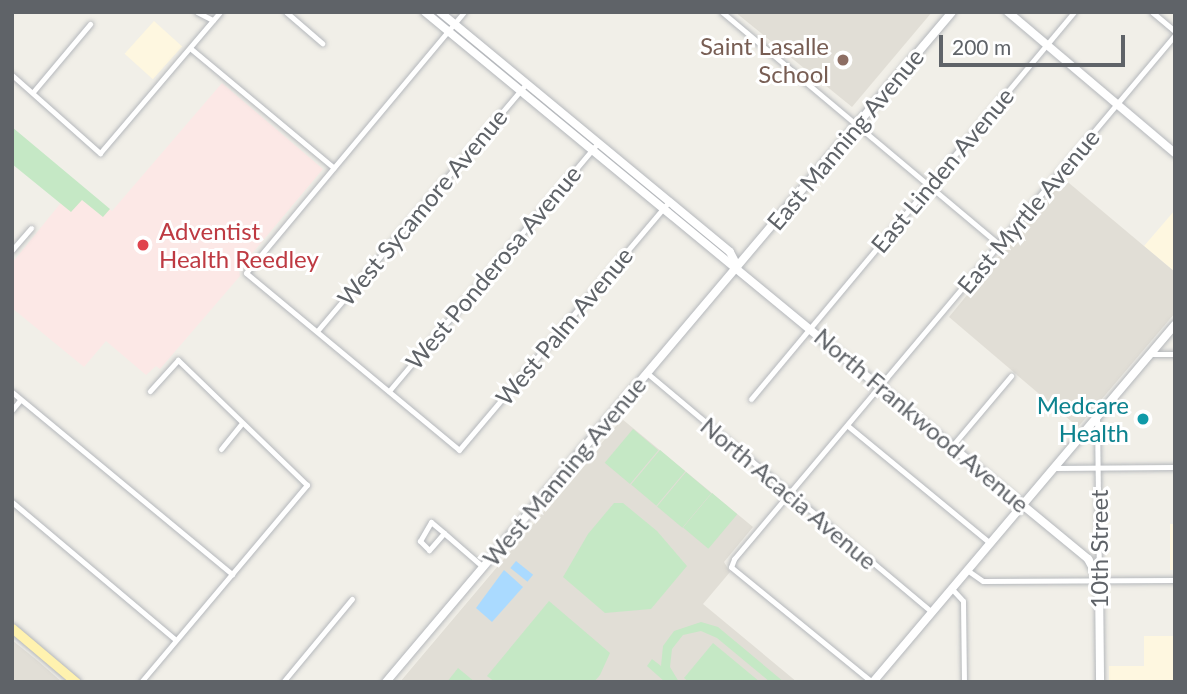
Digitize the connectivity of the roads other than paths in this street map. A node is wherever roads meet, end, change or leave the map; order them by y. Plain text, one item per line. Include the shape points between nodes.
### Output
1 (197, 12) edge
2 (220, 12) edge
3 (286, 12) edge
4 (425, 12) edge
5 (440, 12) edge
6 (464, 12) edge
7 (722, 12) edge
8 (952, 12) edge
9 (1008, 12) edge
10 (1074, 12) edge
11 (1152, 12) edge
12 (212, 16) edge
13 (90, 24) dead end
14 (454, 24) junction
15 (449, 32) junction
16 (1175, 33) edge
17 (323, 43) dead end
18 (1047, 45) junction
19 (190, 48) junction
20 (12, 75) edge
21 (526, 84) junction
22 (33, 92) junction
23 (520, 92) junction
24 (1117, 104) junction
25 (856, 125) junction
26 (594, 147) junction
27 (1175, 153) edge
28 (334, 168) junction
29 (929, 186) junction
30 (665, 207) junction
31 (31, 228) dead end
32 (1000, 245) junction
33 (12, 250) edge
34 (737, 266) junction
35 (1175, 324) edge
36 (810, 327) junction
37 (318, 330) junction
38 (1151, 354) junction
39 (1175, 354) edge
40 (647, 373) junction
41 (1011, 376) dead end
42 (881, 386) junction
43 (150, 391) dead end
44 (389, 391) junction
45 (12, 392) edge
46 (751, 399) dead end
47 (20, 400) junction
48 (12, 410) edge
49 (1097, 416) junction
50 (243, 423) junction
51 (848, 426) junction
52 (952, 446) junction
53 (221, 449) dead end
54 (1175, 467) edge
55 (1054, 468) junction
56 (1098, 468) junction
57 (789, 493) junction
58 (12, 502) edge
59 (1022, 506) junction
60 (444, 533) junction
61 (990, 543) junction
62 (483, 567) junction
63 (967, 570) junction
64 (232, 574) junction
65 (1099, 580) junction
66 (1175, 580) edge
67 (952, 589) junction
68 (352, 599) dead end
69 (932, 612) junction
70 (12, 628) edge
71 (176, 639) junction
72 (390, 681) edge
73 (76, 682) edge
74 (141, 682) edge
75 (283, 682) edge
76 (872, 682) edge
77 (964, 682) edge
78 (1100, 682) edge

1 - 12 street
2 - 12 street
3 - 17 street
4 - 15 street, North Frankwood Avenue
5 - 14 street, North Frankwood Avenue
6 - 14 street
7 - 25 street
8 - 25 street, East Manning Avenue
9 - 18 street
10 - 18 street, East Linden Avenue
11 - 16 street
12 - 19 street
13 - 22 street
14 - 15 street
14 - 21 street, North Frankwood Avenue
15 - 23 street, North Frankwood Avenue
15 - 28 street
16 - 24 street, East Myrtle Avenue
18 - 24 street
18 - 29 street, East Linden Avenue
19 - 22 street via 100,153
19 - 28 street
20 - 22 street
21 - 23 street, West Sycamore Avenue
21 - 26 street, North Frankwood Avenue
23 - 26 street, North Frankwood Avenue
23 - 37 street, West Sycamore Avenue
24 - 27 street
24 - 32 street, East Myrtle Avenue
25 - 29 street
25 - 34 street, East Manning Avenue
26 - 30 street, North Frankwood Avenue
26 - 44 street, West Ponderosa Avenue
28 - 37 street via 246,273
29 - 32 street
29 - 36 street, East Linden Avenue
30 - 34 street, North Frankwood Avenue via 730,252
30 - 44 street, West Palm Avenue via 459,450
31 - 33 street
32 - 42 street, East Myrtle Avenue
34 - 36 street, North Frankwood Avenue
34 - 40 street, West Manning Avenue
35 - 38 street
36 - 42 street, North Frankwood Avenue
36 - 46 street, East Linden Avenue
37 - 44 street
38 - 39 street
38 - 49 street
40 - 57 street, North Acacia Avenue
40 - 62 street, West Manning Avenue
41 - 52 street
42 - 51 street, East Myrtle Avenue
42 - 52 street, North Frankwood Avenue
43 - 50 street via 178,360
45 - 47 street
47 - 48 street
47 - 64 street
49 - 55 street
49 - 56 street, 10th Street
50 - 53 street
50 - 64 street via 307,485
51 - 57 street, East Myrtle Avenue
51 - 61 street
52 - 59 street, North Frankwood Avenue
54 - 56 street
55 - 56 street
55 - 59 street
56 - 65 street, 10th Street
57 - 69 street, North Acacia Avenue
57 - 76 street, East Myrtle Avenue via 732,567
58 - 71 street
59 - 61 street
59 - 65 street, North Frankwood Avenue via 1088,559
60 - 60 street via 431,522 420,541 429,550
60 - 62 street
61 - 63 street
62 - 72 street, West Manning Avenue
63 - 65 street via 983,581
63 - 67 street
64 - 71 street
65 - 66 street
65 - 78 street, 10th Street
67 - 69 street
67 - 77 street via 963,601
68 - 75 street
69 - 76 street
70 - 73 main road
71 - 74 street

